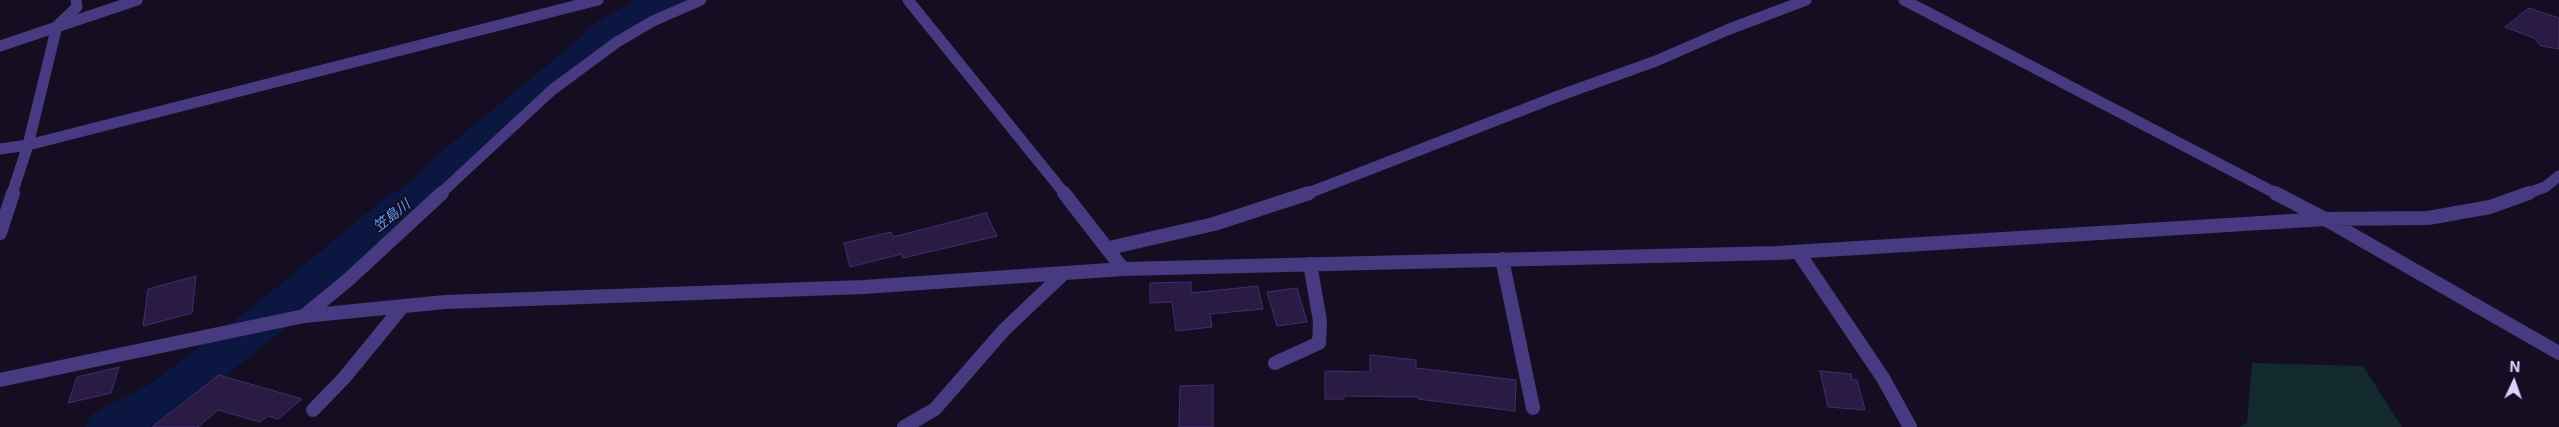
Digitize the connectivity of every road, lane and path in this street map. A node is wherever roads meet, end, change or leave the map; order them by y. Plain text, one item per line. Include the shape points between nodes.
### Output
1 (76, 0) edge
2 (137, 0) edge
3 (598, 0) edge
4 (701, 0) edge
5 (908, 0) edge
6 (1806, 0) edge
7 (1904, 0) edge
8 (57, 26) junction
9 (0, 46) edge
10 (28, 145) junction
11 (0, 149) edge
12 (2559, 176) edge
13 (2325, 219) junction
14 (0, 233) edge
15 (1109, 248) junction
16 (1798, 252) junction
17 (1502, 259) junction
18 (1310, 264) junction
19 (1123, 269) junction
20 (1062, 275) junction
21 (403, 306) junction
22 (304, 316) junction
23 (2559, 353) edge
24 (1275, 363) dead end
25 (0, 380) edge
26 (1532, 408) dead end
27 (313, 410) dead end
28 (904, 427) edge
29 (1910, 427) edge

1 - 8 street via 77,7
2 - 8 street
3 - 10 street
4 - 22 street via 652,21 617,42 552,90
5 - 15 street
6 - 15 street via 1656,61 1561,94 1301,196 1214,224
7 - 13 street
8 - 9 street
8 - 10 street
10 - 11 street
10 - 14 street
12 - 13 street via 2545,187 2490,207 2428,218
13 - 16 street
13 - 23 street
15 - 19 street
16 - 17 street
16 - 29 street via 1883,378
17 - 18 street
17 - 26 street
18 - 19 street
18 - 24 street via 1320,321 1319,343
19 - 20 street
20 - 21 street via 864,287 513,298
20 - 28 street via 1004,330 935,409
21 - 22 street
21 - 27 street via 344,378
22 - 25 street

